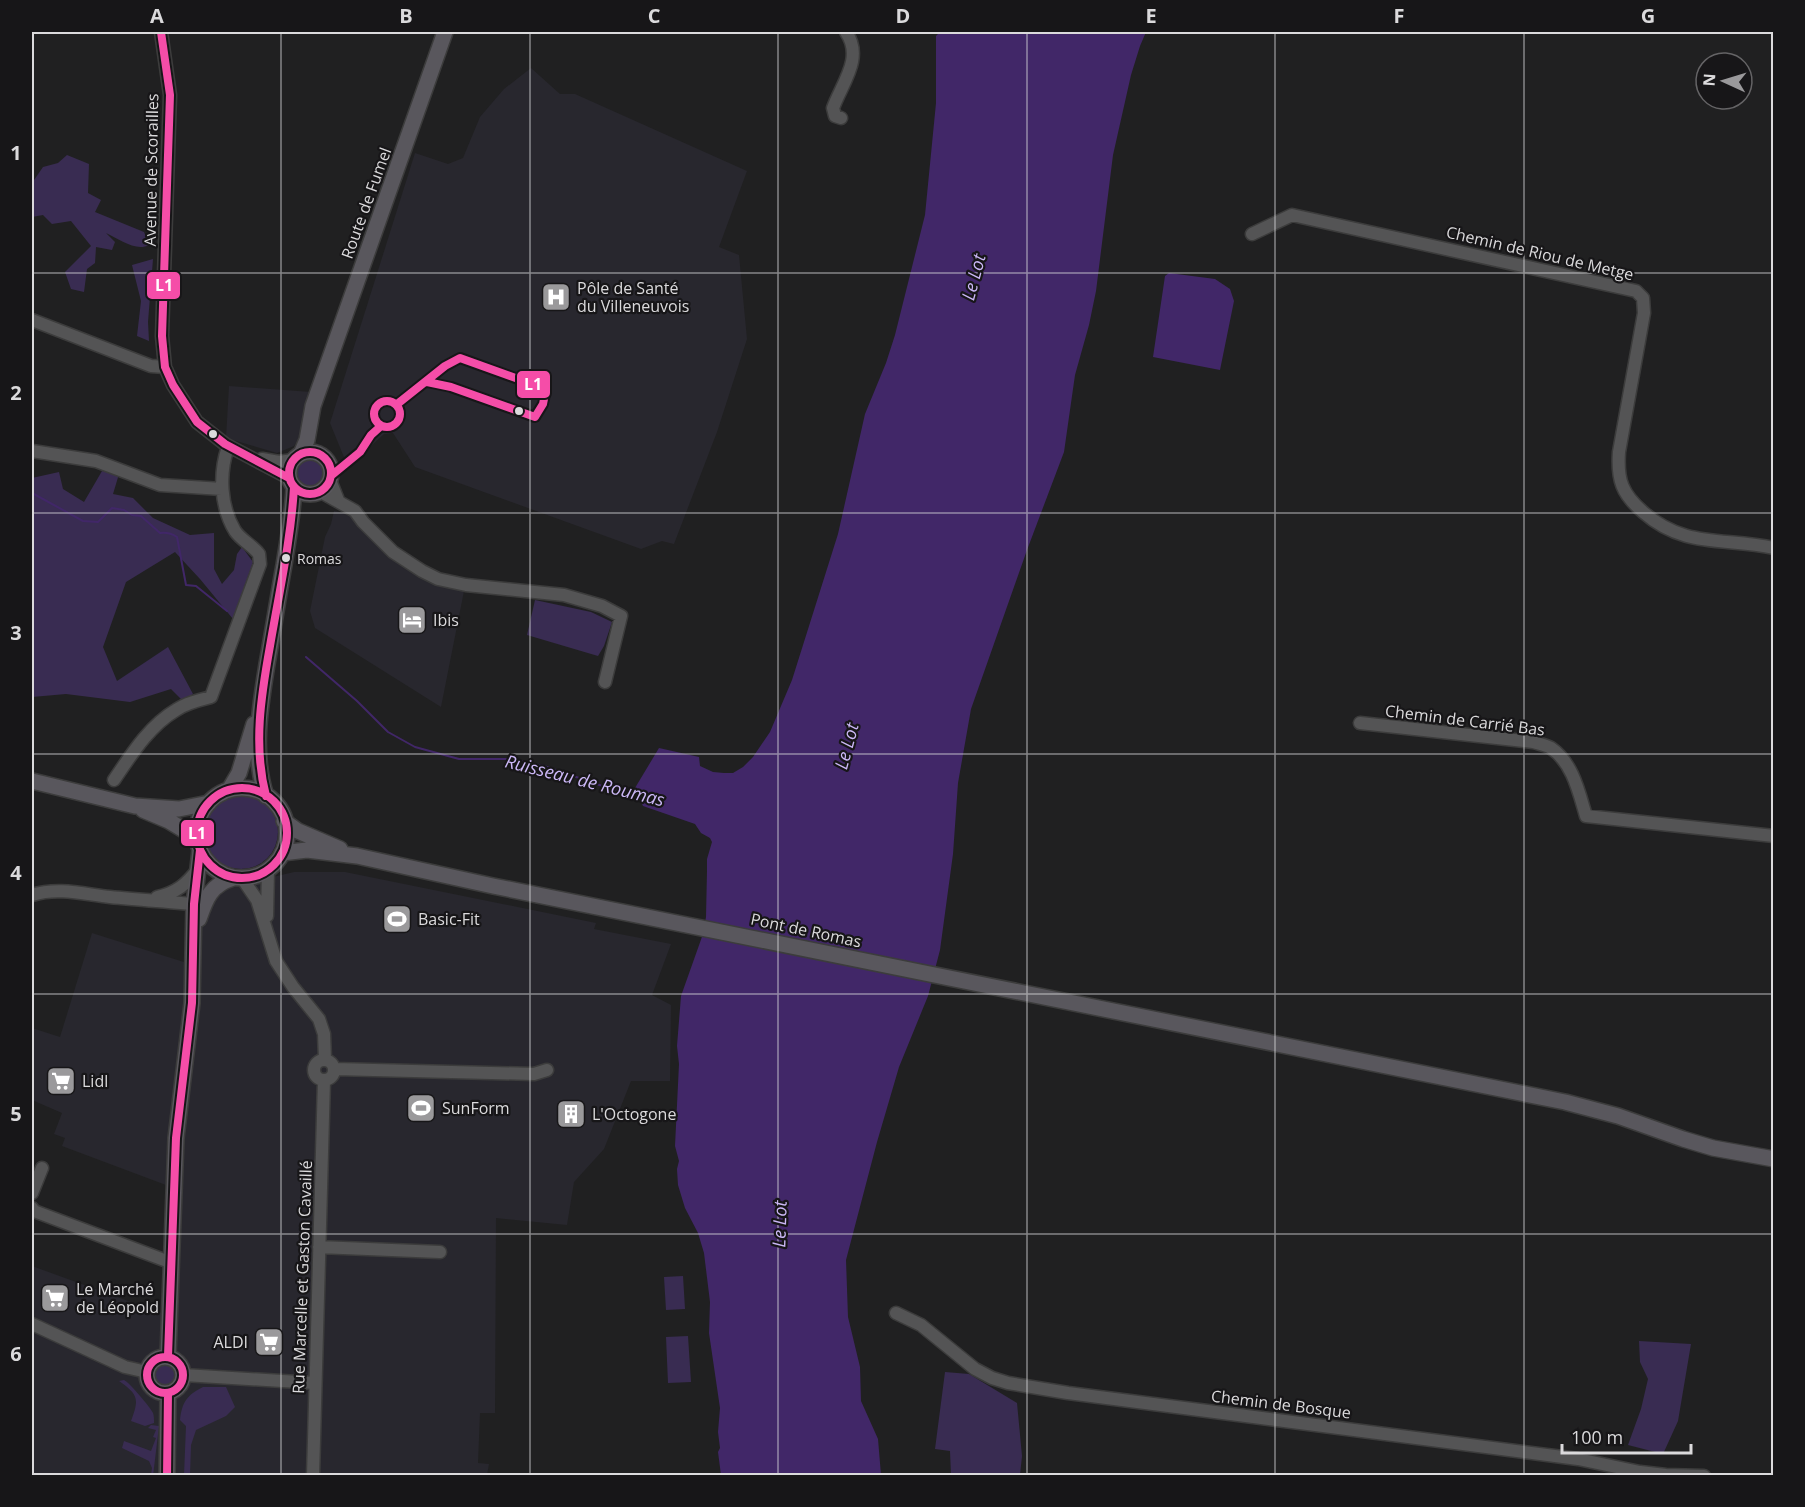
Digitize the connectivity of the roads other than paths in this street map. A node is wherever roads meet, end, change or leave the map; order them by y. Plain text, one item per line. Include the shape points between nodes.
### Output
1 (161, 32) edge
2 (445, 32) edge
3 (846, 32) edge
4 (841, 118) dead end
5 (1252, 234) dead end
6 (32, 320) edge
7 (165, 367) junction
8 (321, 386) junction
9 (228, 447) junction
10 (32, 450) edge
11 (247, 454) junction
12 (322, 455) junction
13 (297, 457) junction
14 (292, 483) junction
15 (222, 489) junction
16 (321, 489) junction
17 (288, 539) junction
18 (1773, 548) edge
19 (605, 682) dead end
20 (261, 701) junction
21 (1360, 723) dead end
22 (114, 780) dead end
23 (32, 781) edge
24 (229, 790) junction
25 (266, 796) junction
26 (209, 802) junction
27 (135, 806) junction
28 (284, 821) junction
29 (1773, 836) edge
30 (198, 844) junction
31 (282, 853) junction
32 (357, 855) junction
33 (198, 868) junction
34 (268, 870) junction
35 (238, 878) junction
36 (32, 895) edge
37 (144, 900) junction
38 (199, 905) junction
39 (267, 926) junction
40 (325, 1059) junction
41 (335, 1069) junction
42 (547, 1070) dead end
43 (324, 1080) junction
44 (1773, 1152) edge
45 (1740, 1153) junction
46 (1773, 1159) edge
47 (42, 1168) dead end
48 (32, 1193) edge
49 (32, 1208) edge
50 (319, 1247) junction
51 (440, 1252) dead end
52 (172, 1263) junction
53 (896, 1313) dead end
54 (32, 1324) edge
55 (168, 1356) junction
56 (147, 1372) junction
57 (184, 1375) junction
58 (315, 1383) junction
59 (168, 1393) junction
60 (1682, 1474) edge
61 (167, 1476) edge
62 (313, 1476) edge
63 (1704, 1476) edge

1 - 7 street, Avenue de Scorailles via 170,95 162,336
2 - 8 main road, Route de Fumel
3 - 4 street via 852,42 853,63 833,108 835,116
5 - 18 street, Chemin de Riou de Metge via 1292,215 1636,291 1643,298 1644,313 1619,452 1621,486 1655,523 1686,537
6 - 7 street via 152,366
7 - 9 street, Avenue de Scorailles via 197,422
8 - 12 main road, Route de Fumel via 318,440
8 - 13 main road, Route de Fumel via 307,440
9 - 11 street, Avenue de Scorailles
9 - 15 street
10 - 15 street via 96,461 160,485
11 - 13 street, Avenue de Scorailles via 279,462
11 - 14 street, Avenue de Scorailles
12 - 13 main road via 315,452
12 - 16 main road via 330,464
13 - 14 main road via 289,468
14 - 16 main road via 302,493
14 - 17 main road
15 - 22 street via 234,530 259,554 260,564 211,698 176,709 163,719
16 - 17 main road via 302,508
16 - 19 street via 355,511 393,552 438,579 564,595 621,616
17 - 20 main road
20 - 24 main road via 239,773
20 - 25 main road via 258,759
21 - 29 street, Chemin de Carrié Bas via 1550,747 1564,760 1586,816
23 - 27 main road
24 - 25 main road via 248,789
24 - 26 main road
25 - 28 main road
26 - 27 main road via 179,809
26 - 30 main road via 200,819
27 - 30 main road via 169,821
28 - 31 main road
28 - 32 main road via 298,831
30 - 33 main road
30 - 35 main road via 214,869
31 - 32 main road via 307,849
31 - 34 main road
32 - 45 main road, Pont de Romas via 493,886 1565,1102
33 - 37 street via 176,892
33 - 38 main road
34 - 35 main road
34 - 39 street
35 - 38 main road via 216,885
35 - 39 street via 257,900
36 - 37 street via 66,891
37 - 38 street
38 - 52 main road via 176,1148
39 - 40 street via 276,961 319,1019
40 - 41 street
40 - 43 street via 319,1060 314,1069 315,1076
41 - 42 street via 524,1074
41 - 43 street via 333,1076
43 - 50 street, Rue Marcelle et Gaston Cavaillé
44 - 45 main road
45 - 46 main road
47 - 48 street
49 - 52 street
50 - 51 street
50 - 58 street, Rue Marcelle et Gaston Cavaillé
52 - 55 main road
53 - 60 street, Chemin de Bosque via 921,1325 975,1370 1008,1383 1567,1458 1640,1472
54 - 56 street
55 - 56 main road via 152,1361
55 - 57 main road via 181,1365
56 - 59 main road via 152,1388
57 - 58 street
57 - 59 main road via 179,1387
58 - 62 street, Rue Marcelle et Gaston Cavaillé
59 - 61 main road
60 - 63 street, Chemin de Bosque

